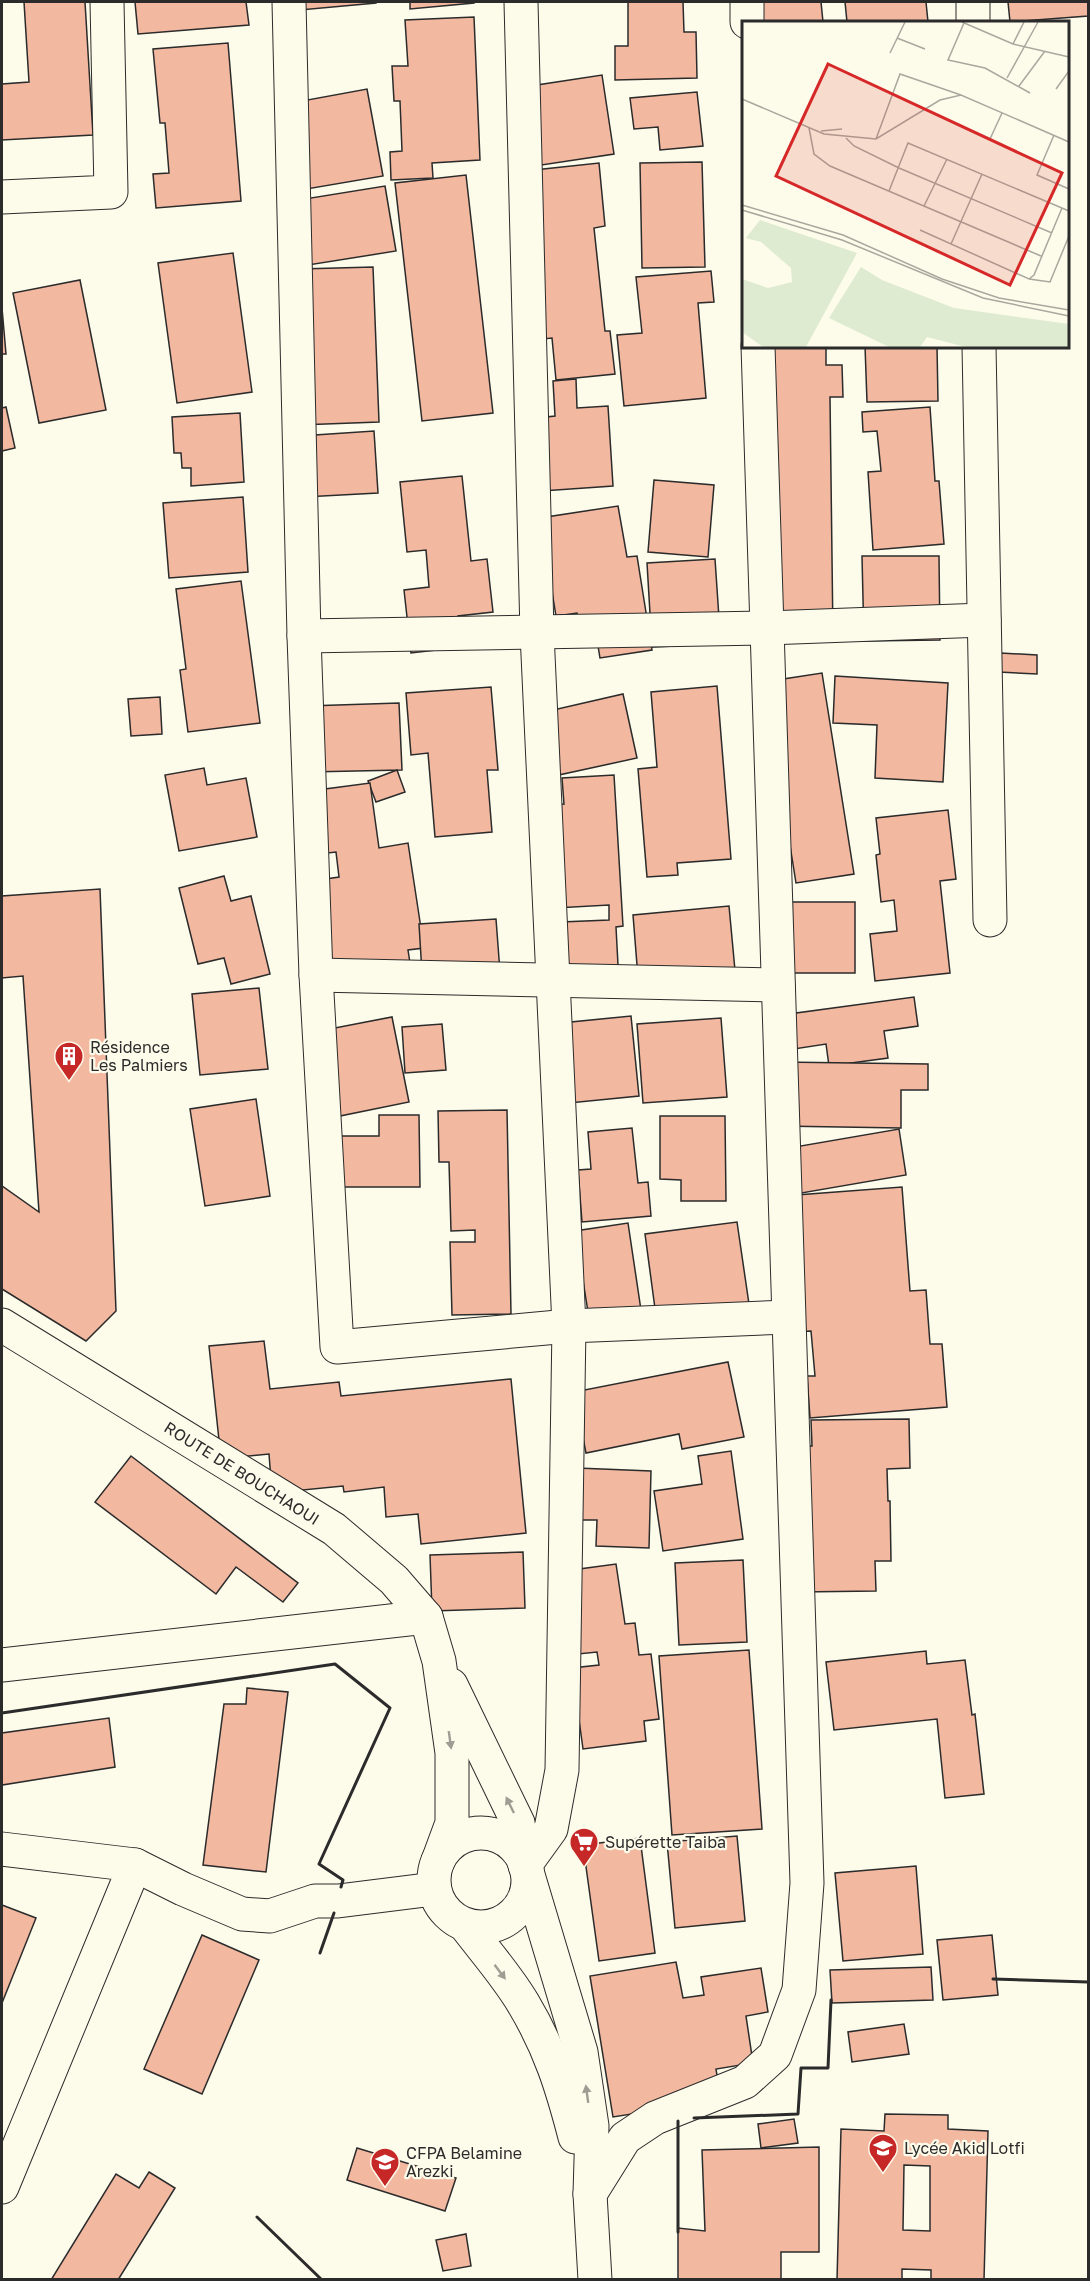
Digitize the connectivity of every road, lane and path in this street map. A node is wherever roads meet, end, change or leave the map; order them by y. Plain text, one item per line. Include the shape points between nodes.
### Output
1 (107, 2) edge
2 (289, 2) edge
3 (521, 2) edge
4 (747, 2) edge
5 (973, 2) edge
6 (747, 21) edge
7 (973, 21) edge
8 (2, 197) edge
9 (758, 348) edge
10 (979, 348) edge
11 (984, 620) junction
12 (767, 628) junction
13 (537, 633) junction
14 (304, 636) junction
15 (990, 920) dead end
16 (316, 975) junction
17 (551, 979) junction
18 (778, 985) junction
19 (788, 1317) junction
20 (2, 1325) edge
21 (569, 1326) junction
22 (426, 1617) junction
23 (439, 1661) junction
24 (2, 1665) edge
25 (2, 1849) edge
26 (135, 1865) junction
27 (525, 1865) junction
28 (436, 1875) junction
29 (465, 1925) junction
30 (2, 2187) edge
31 (590, 2194) junction
32 (595, 2280) edge

1 - 8 street via 111,192
2 - 14 street
3 - 13 street
4 - 6 street
5 - 7 street
9 - 12 street
10 - 11 street
11 - 12 street
11 - 15 street
12 - 13 street
12 - 18 street
13 - 14 street
13 - 17 street
14 - 16 street
16 - 17 street
16 - 21 street via 337,1347
17 - 18 street
17 - 21 street
18 - 19 street
19 - 21 street
19 - 31 street via 807,1883 799,1990 775,2055 745,2082 655,2118 625,2138
20 - 22 street, ROUTE DE BOUCHAOUI via 334,1529 394,1580
21 - 27 street via 562,1770 551,1829
22 - 23 street, ROUTE DE BOUCHAOUI
22 - 24 street
27 -> 23 street via 518,1823
23 -> 28 street via 452,1753 452,1823
25 - 26 street
26 - 28 street via 242,1914 270,1916 315,1901 339,1901
26 - 30 street
27 - 28 street via 508,1841 476,1833 447,1847
27 - 29 street via 528,1885 514,1914 501,1923
31 -> 27 street via 592,2126 581,2052
28 - 29 street via 441,1904 451,1917
29 -> 31 street via 523,2002 548,2050 561,2080
31 - 32 street

